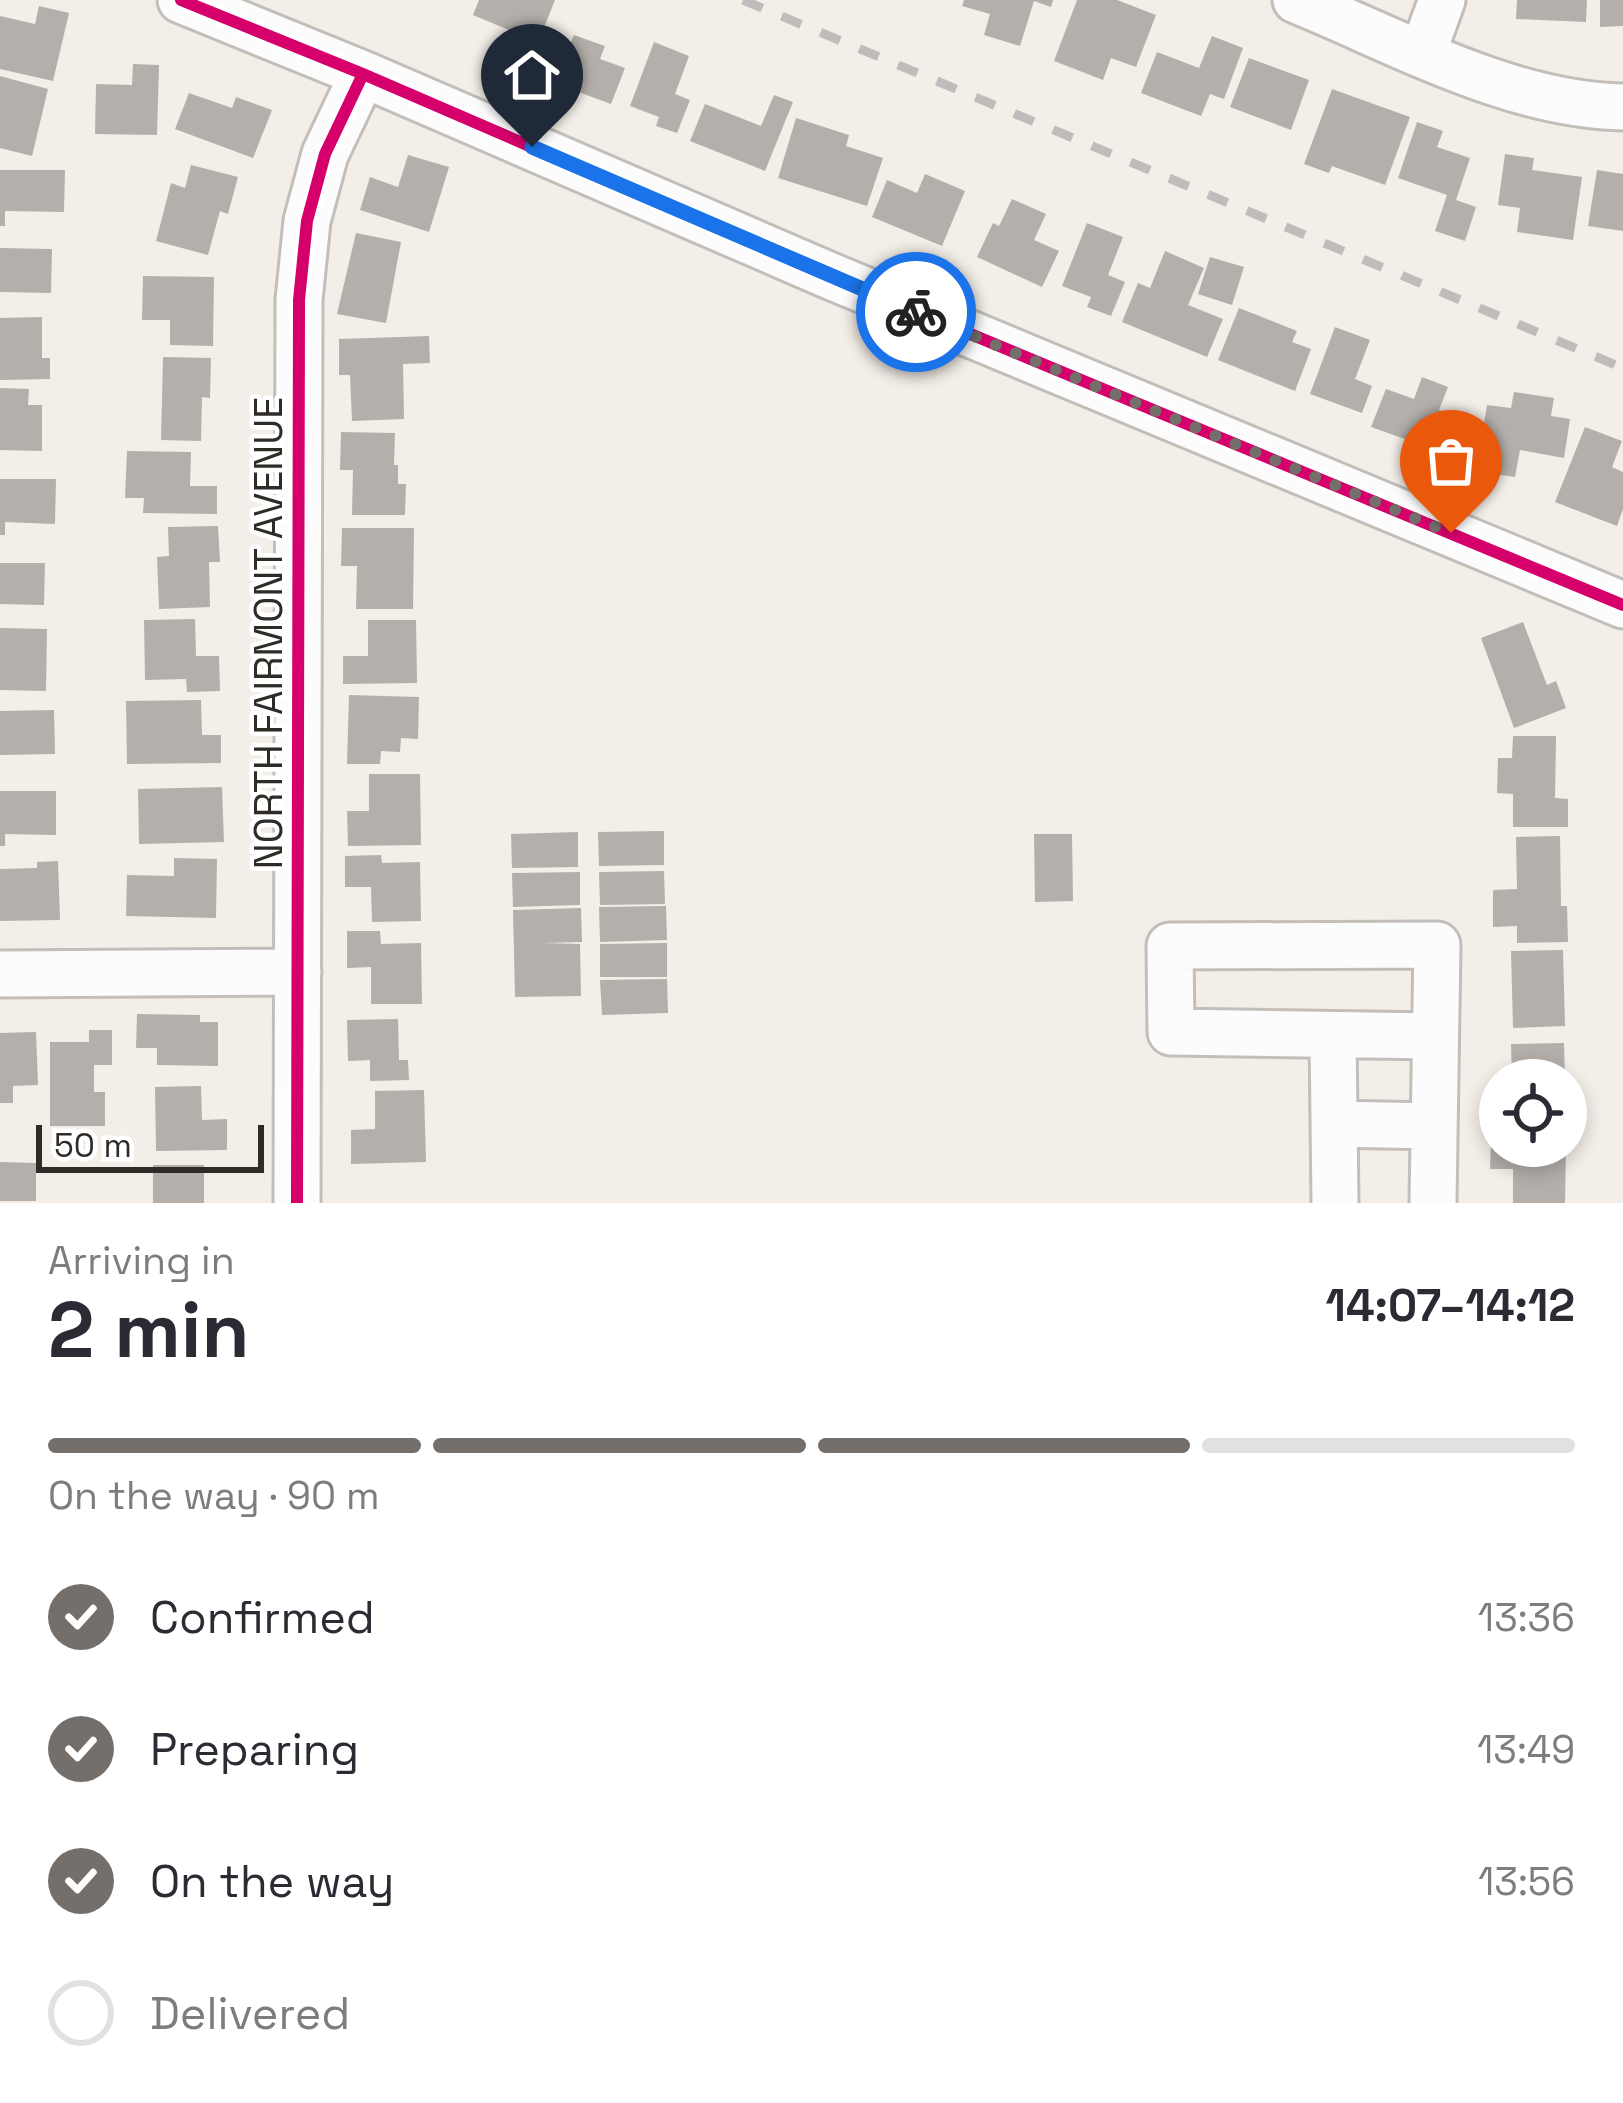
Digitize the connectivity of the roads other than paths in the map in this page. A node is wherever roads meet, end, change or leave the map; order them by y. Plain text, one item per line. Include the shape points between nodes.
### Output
1 (181, 0) edge
2 (1296, 0) edge
3 (1442, 0) edge
4 (1423, 52) junction
5 (364, 74) junction
6 (1623, 107) edge
7 (1623, 605) edge
8 (298, 972) junction
9 (0, 974) edge
10 (1333, 1035) junction
11 (1435, 1036) junction
12 (1334, 1124) junction
13 (1434, 1126) junction
14 (297, 1203) edge
15 (1335, 1203) edge
16 (1433, 1203) edge

1 - 5 street
2 - 4 street
3 - 4 street
4 - 6 street via 1546,99
5 - 7 street
5 - 8 street, NORTH FAIRMONT AVENUE via 326,154 307,220 299,300
8 - 9 street
8 - 14 street, NORTH FAIRMONT AVENUE
10 - 11 street
10 - 11 street via 1171,1032 1170,946 1436,945
10 - 12 street
11 - 13 street
12 - 13 street
12 - 15 street
13 - 16 street

